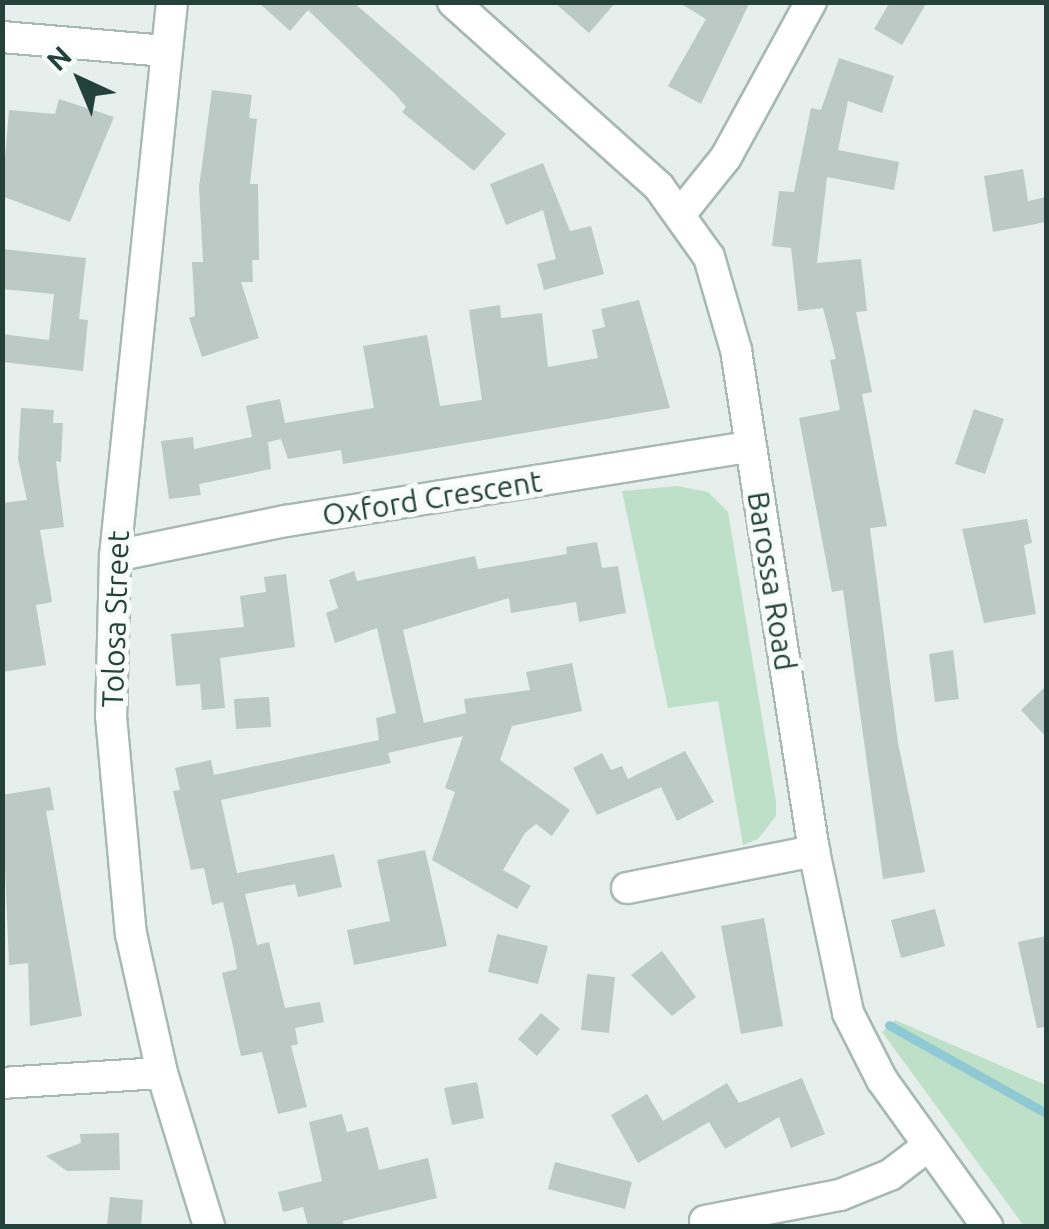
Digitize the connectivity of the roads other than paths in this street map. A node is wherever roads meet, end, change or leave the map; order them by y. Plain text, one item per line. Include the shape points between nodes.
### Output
1 (172, 2) edge
2 (453, 2) edge
3 (811, 2) edge
4 (2, 37) edge
5 (164, 51) junction
6 (682, 212) junction
7 (750, 447) junction
8 (114, 556) junction
9 (814, 851) junction
10 (627, 888) dead end
11 (162, 1073) junction
12 (2, 1083) edge
13 (928, 1146) junction
14 (705, 1221) dead end
15 (209, 1226) edge
16 (987, 1226) edge

1 - 5 street, Tolosa Street
2 - 6 street, Barossa Road
3 - 6 street via 726,157
4 - 5 street
5 - 8 street, Tolosa Street
6 - 7 street, Barossa Road via 718,280
7 - 8 street, Oxford Crescent via 286,521
7 - 9 street, Barossa Road
8 - 11 street, Tolosa Street via 116,809 131,934
9 - 10 street
9 - 13 street, Barossa Road via 848,1013
11 - 12 street
11 - 15 street, Tolosa Street
13 - 14 street via 890,1175 853,1191
13 - 16 street, Barossa Road

